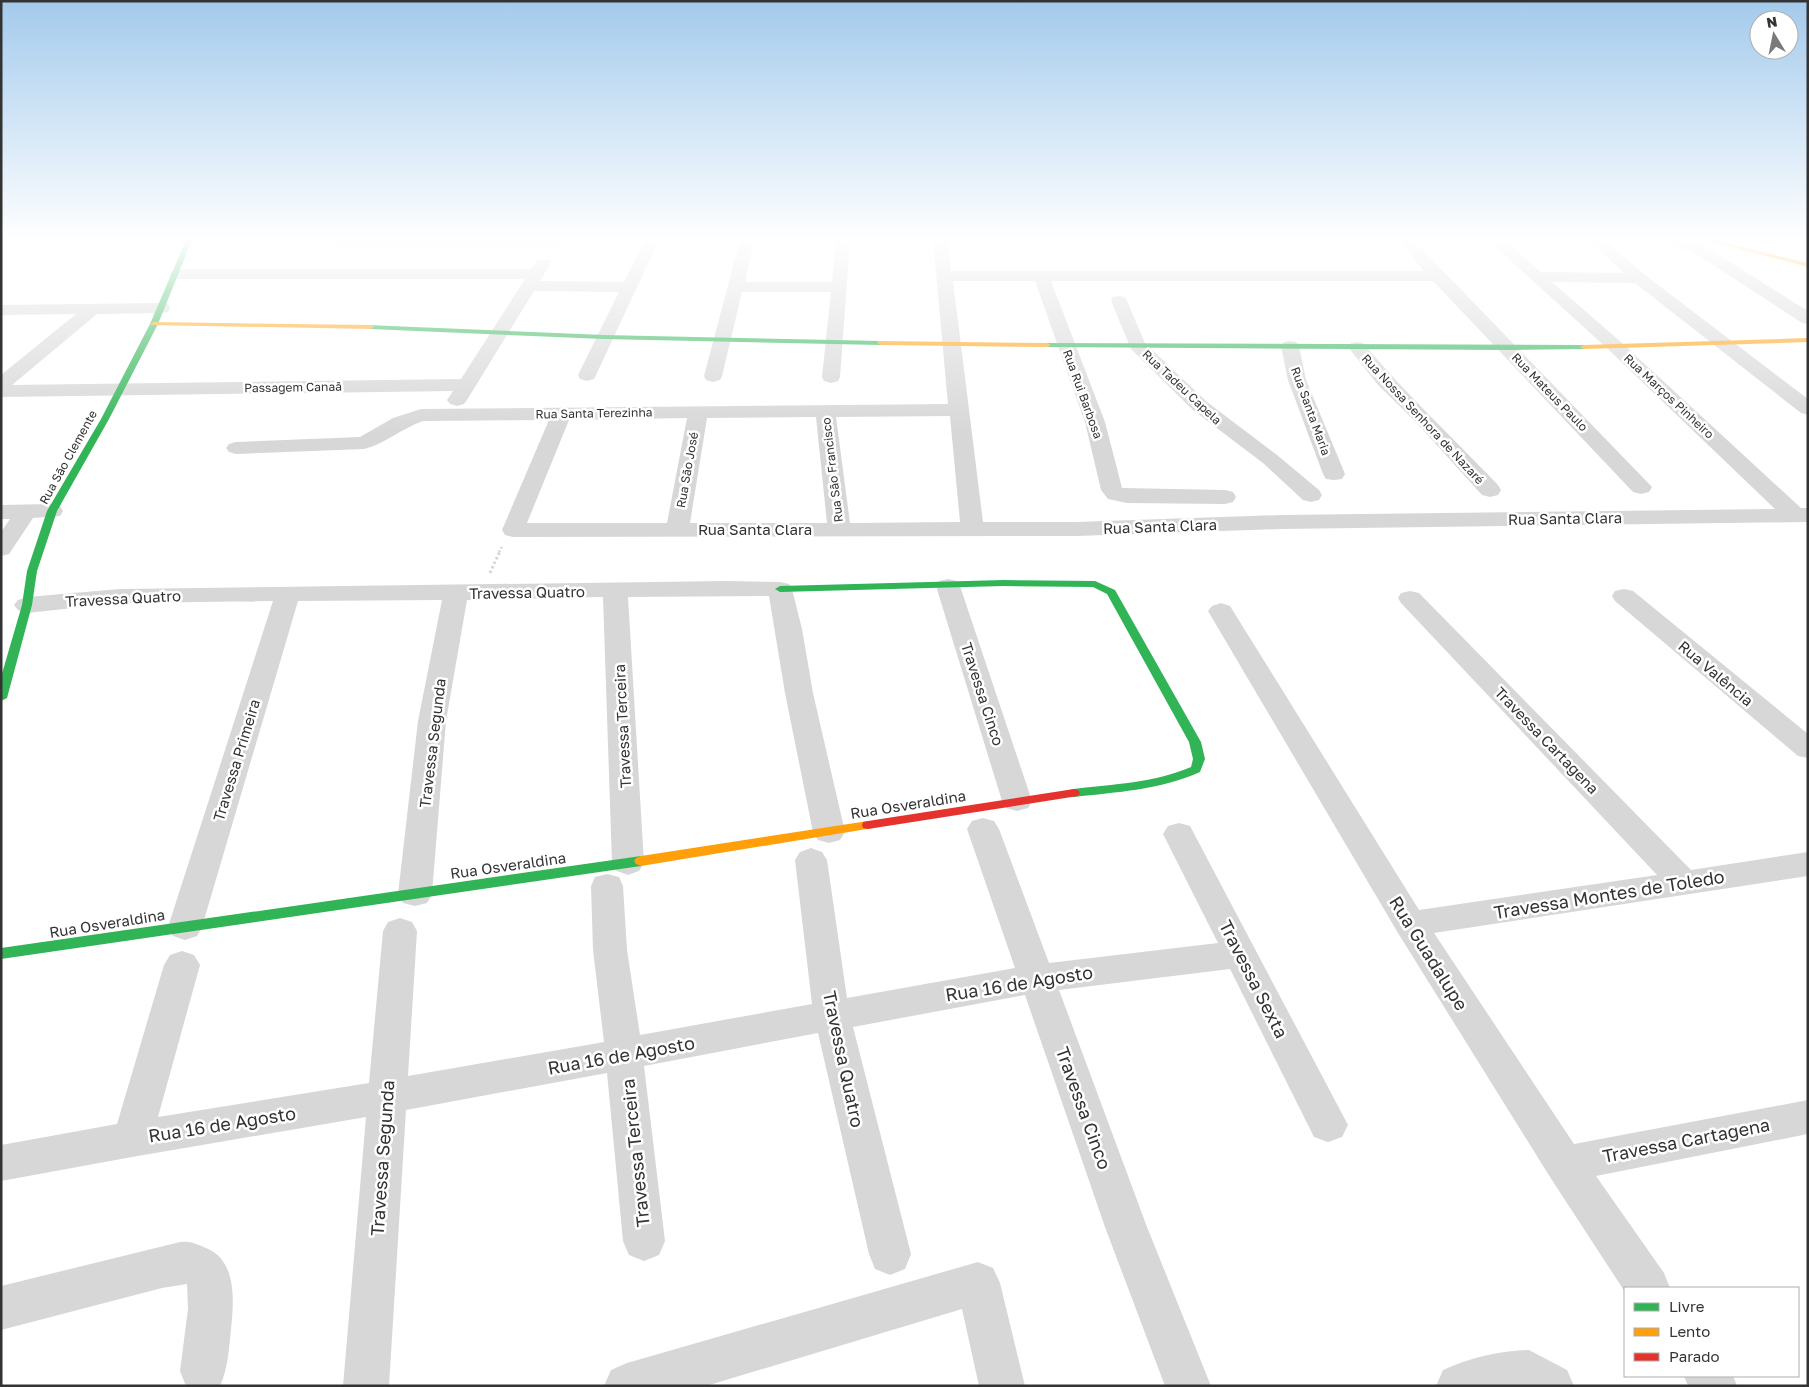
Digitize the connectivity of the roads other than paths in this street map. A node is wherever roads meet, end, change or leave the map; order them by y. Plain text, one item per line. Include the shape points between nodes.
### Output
1 (163, 305) edge
2 (516, 305) edge
3 (621, 305) edge
4 (731, 305) edge
5 (838, 305) edge
6 (947, 305) edge
7 (1051, 305) edge
8 (1120, 305) edge
9 (1465, 305) edge
10 (1569, 305) edge
11 (1673, 305) edge
12 (1786, 305) edge
13 (162, 308) junction
14 (93, 309) junction
15 (1, 310) edge
16 (1808, 319) edge
17 (154, 324) junction
18 (501, 331) junction
19 (604, 337) junction
20 (723, 340) junction
21 (1808, 340) edge
22 (835, 343) junction
23 (950, 343) junction
24 (1065, 344) junction
25 (1724, 344) junction
26 (1137, 345) junction
27 (1290, 346) junction
28 (1357, 347) junction
29 (1616, 347) junction
30 (1508, 348) junction
31 (587, 375) dead end
32 (713, 376) dead end
33 (831, 377) dead end
34 (1, 385) edge
35 (467, 385) junction
36 (120, 391) junction
37 (1, 392) edge
38 (1808, 408) edge
39 (825, 410) junction
40 (958, 410) junction
41 (698, 412) junction
42 (562, 413) junction
43 (448, 415) junction
44 (236, 448) dead end
45 (1334, 474) dead end
46 (1641, 487) dead end
47 (1490, 490) dead end
48 (1311, 495) dead end
49 (1225, 497) dead end
50 (27, 511) junction
51 (52, 511) junction
52 (1, 512) edge
53 (1802, 515) edge
54 (677, 529) junction
55 (839, 529) junction
56 (972, 529) junction
57 (1, 548) edge
58 (948, 586) junction
59 (780, 589) junction
60 (616, 590) junction
61 (456, 593) junction
62 (288, 594) junction
63 (1624, 596) dead end
64 (1410, 598) dead end
65 (27, 605) junction
66 (1221, 611) dead end
67 (1, 698) edge
68 (1808, 749) edge
69 (1018, 802) junction
70 (983, 829) dead end
71 (1179, 834) dead end
72 (820, 846) junction
73 (1808, 864) edge
74 (617, 874) junction
75 (1684, 883) junction
76 (415, 894) junction
77 (1410, 924) junction
78 (185, 927) junction
79 (400, 931) dead end
80 (1, 954) edge
81 (1241, 954) junction
82 (182, 965) dead end
83 (1038, 978) junction
84 (832, 1016) junction
85 (624, 1055) junction
86 (386, 1097) junction
87 (1808, 1117) edge
88 (1328, 1125) dead end
89 (132, 1139) junction
90 (1, 1163) edge
91 (1564, 1164) junction
92 (644, 1240) dead end
93 (890, 1254) dead end
94 (1647, 1287) edge
95 (1, 1308) edge
96 (203, 1371) dead end
97 (366, 1386) edge
98 (627, 1386) edge
99 (1002, 1386) edge
100 (1188, 1386) edge
101 (1459, 1386) edge
102 (1551, 1386) edge

1 - 13 street, Rua São Clemente
2 - 18 street
3 - 19 street
4 - 20 street
5 - 22 street
6 - 23 street
7 - 24 street, Rua Rui Barbosa
8 - 26 street, Rua Tadeu Capela
9 - 30 street, Rua Mateus Paulo
10 - 29 street, Rua Marços Pinheiro
11 - 25 street
12 - 16 street
13 - 14 street
13 - 17 street, Rua São Clemente
14 - 15 street
14 - 34 street
17 - 18 street
17 - 36 street, Rua São Clemente
18 - 19 street
18 - 35 street
19 - 20 street
19 - 31 street
20 - 22 street
20 - 32 street
21 - 25 street
22 - 23 street
22 - 33 street
23 - 24 street
23 - 40 street
24 - 26 street
24 - 49 street, Rua Rui Barbosa via 1095,422 1110,483 1116,494
25 - 29 street
25 - 38 street
26 - 27 street
26 - 48 street, Rua Tadeu Capela via 1200,406
27 - 28 street
27 - 45 street, Rua Santa Maria via 1297,380
28 - 30 street
28 - 47 street, Rua Nossa Senhora de Nazaré via 1385,381
29 - 30 street
29 - 53 street, Rua Marços Pinheiro
30 - 46 street, Rua Mateus Paulo
35 - 36 street, Passagem Canaã
35 - 43 street
36 - 37 street, Passagem Canaã
36 - 51 street, Rua São Clemente
39 - 40 street, Rua Santa Terezinha
39 - 41 street, Rua Santa Terezinha
39 - 55 street, Rua São Francisco
40 - 56 street
41 - 42 street, Rua Santa Terezinha
41 - 54 street, Rua São José
42 - 43 street, Rua Santa Terezinha
42 - 54 street, Rua Santa Clara via 513,530
43 - 44 street, Rua Santa Terezinha via 410,418 364,442
50 - 51 street
50 - 52 street
50 - 57 street
51 - 65 street, Rua São Clemente via 32,571
53 - 56 street, Rua Santa Clara
54 - 55 street, Rua Santa Clara
55 - 56 street, Rua Santa Clara
58 - 59 street
58 - 69 street, Travessa Cinco
58 - 69 street, Rua Osveraldina via 1095,584 1111,592 1195,742 1199,759 1196,769 1187,774 1148,783
59 - 60 street, Travessa Quatro
59 - 72 street, Travessa Quatro via 789,629
60 - 61 street, Travessa Quatro
60 - 74 street, Travessa Terceira
61 - 62 street, Travessa Quatro
61 - 76 street, Travessa Segunda via 432,721
62 - 65 street, Travessa Quatro via 120,596
62 - 78 street, Travessa Primeira
63 - 68 street, Rua Valência
64 - 75 street, Travessa Cartagena
65 - 67 street, Rua São Clemente
66 - 77 street, Rua Guadalupe
69 - 72 street, Rua Osveraldina
70 - 83 street, Travessa Cinco
71 - 81 street, Travessa Sexta
72 - 74 street, Rua Osveraldina
72 - 84 street, Travessa Quatro
73 - 75 street, Travessa Montes de Toledo
74 - 76 street, Rua Osveraldina
74 - 85 street, Travessa Terceira via 609,948
75 - 77 street, Travessa Montes de Toledo
76 - 78 street, Rua Osveraldina
77 - 91 street, Rua Guadalupe
78 - 80 street, Rua Osveraldina
79 - 86 street, Travessa Segunda
81 - 83 street, Rua 16 de Agosto
81 - 88 street, Travessa Sexta
82 - 89 street
83 - 84 street, Rua 16 de Agosto
83 - 100 street, Travessa Cinco via 1126,1227
84 - 85 street, Rua 16 de Agosto
84 - 93 street, Travessa Quatro
85 - 86 street, Rua 16 de Agosto
85 - 92 street, Travessa Terceira
86 - 89 street, Rua 16 de Agosto
86 - 97 street, Travessa Segunda
87 - 91 street, Travessa Cartagena
89 - 90 street, Rua 16 de Agosto
91 - 94 street, Rua Guadalupe
95 - 96 street via 162,1267 196,1264 208,1276 209,1285 210,1307
98 - 99 street via 978,1283
101 - 102 street via 1505,1374 1529,1373

